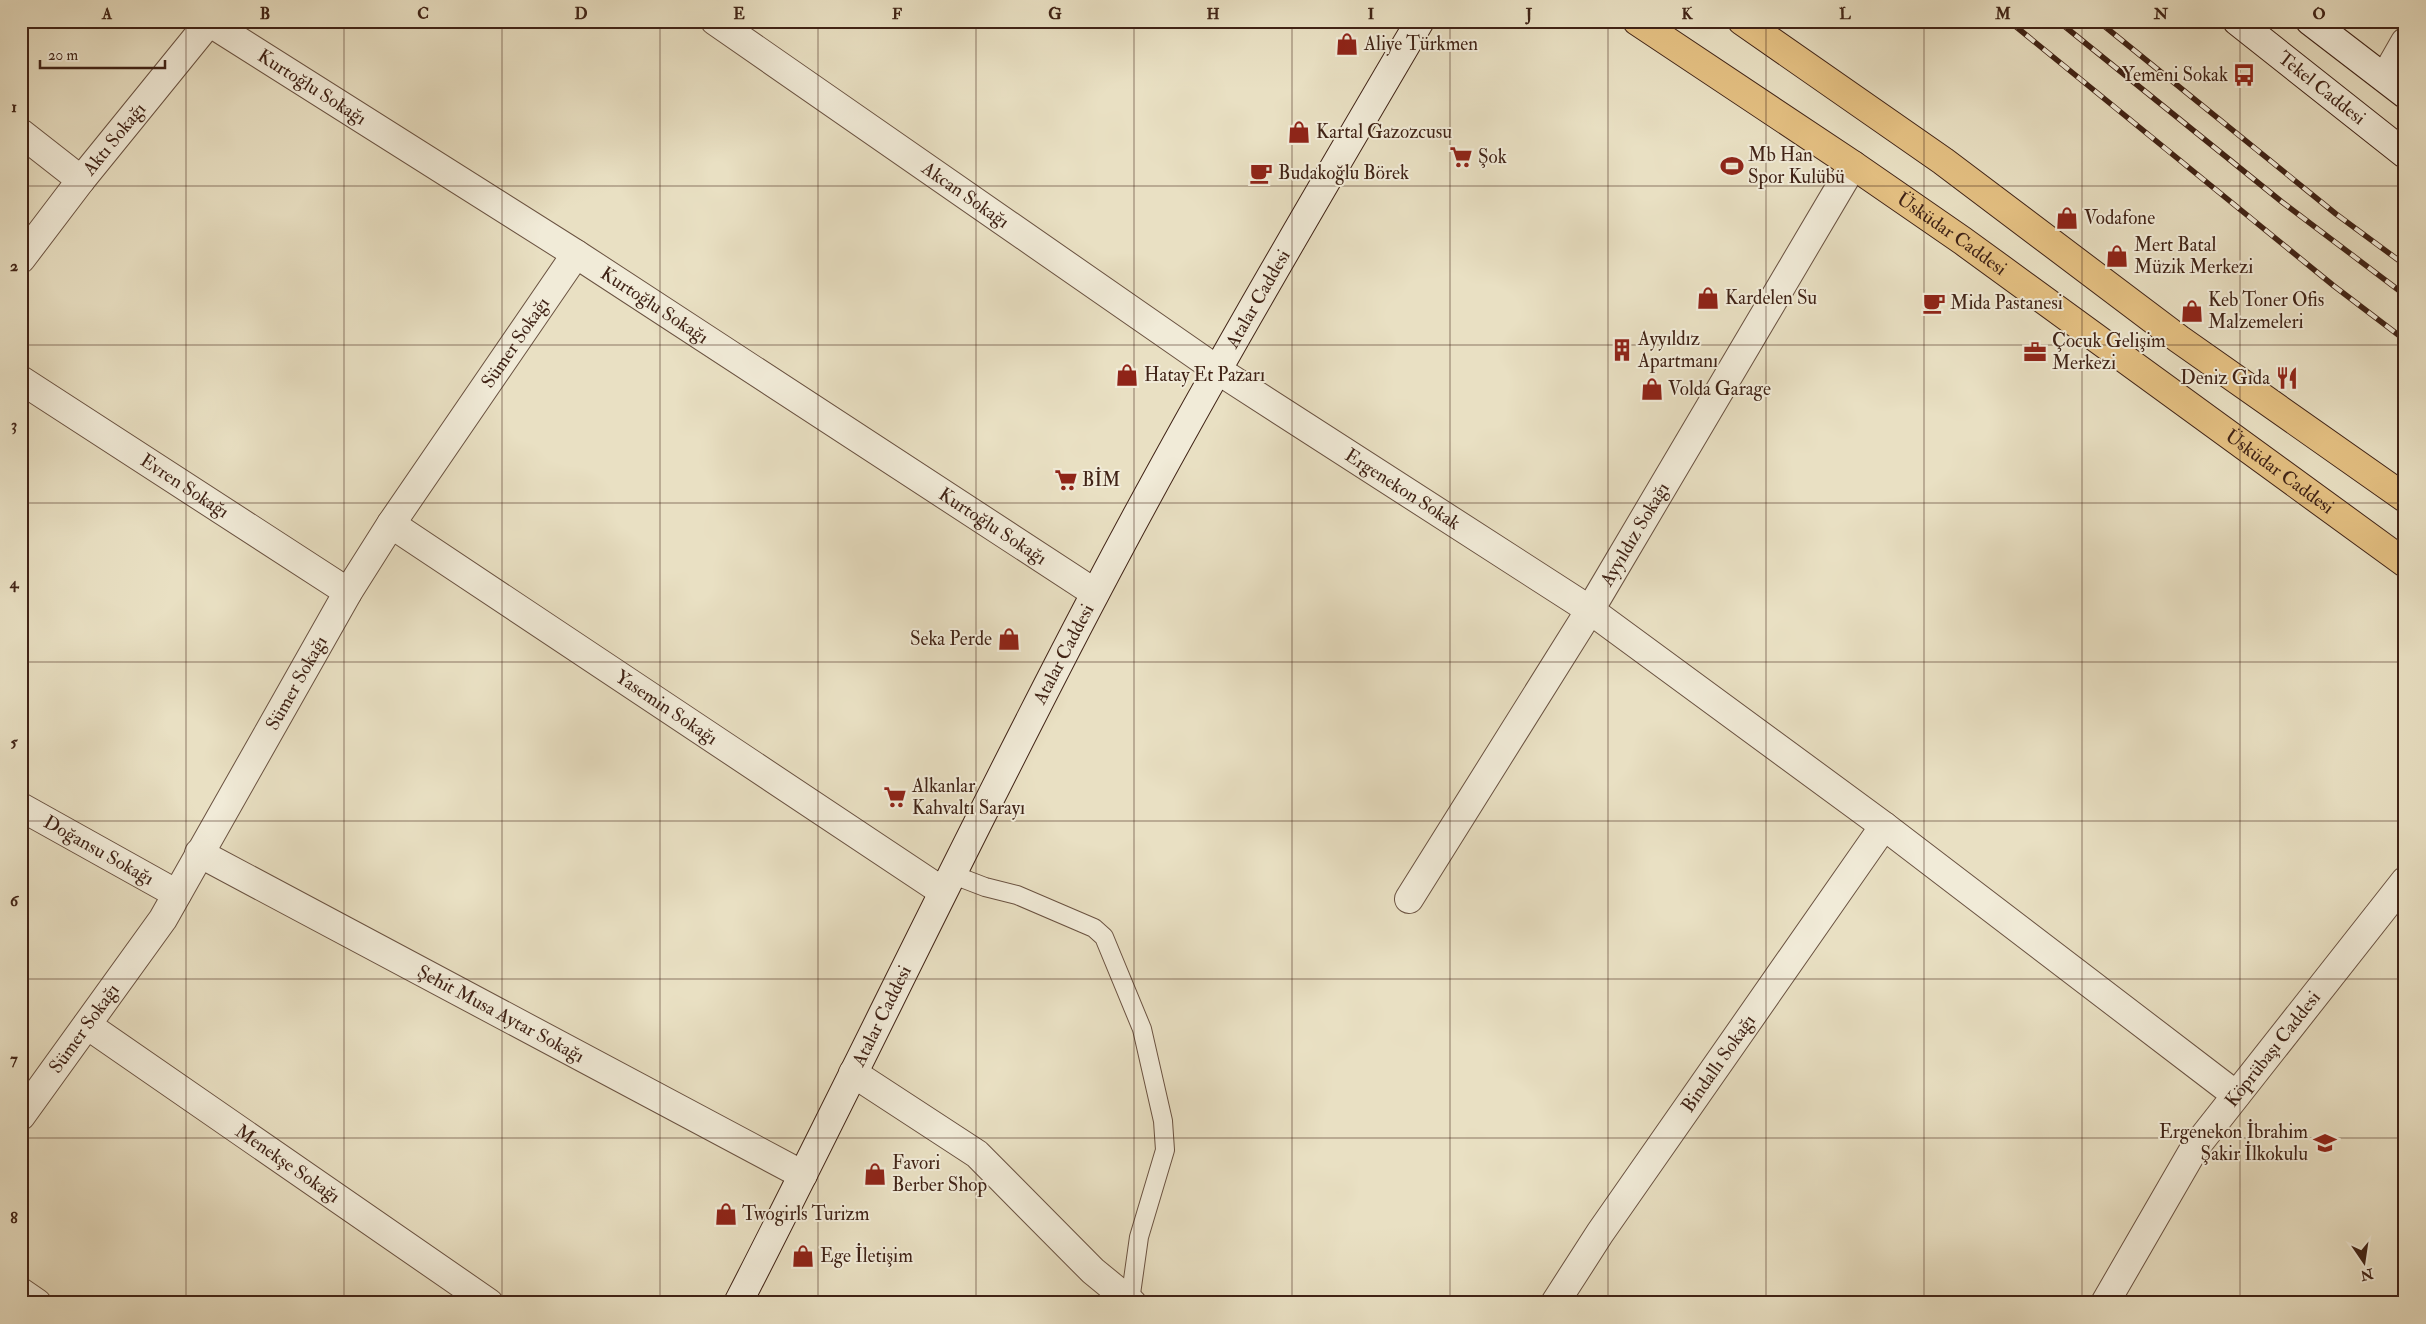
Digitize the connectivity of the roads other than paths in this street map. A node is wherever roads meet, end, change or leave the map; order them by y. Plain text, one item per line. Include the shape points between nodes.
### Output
1 (715, 21) edge
2 (1420, 21) edge
3 (1637, 21) edge
4 (1742, 21) edge
5 (2237, 21) edge
6 (2310, 21) edge
7 (210, 22) edge
8 (2405, 42) edge
9 (2395, 85) edge
10 (21, 133) edge
11 (2405, 154) edge
12 (1853, 165) junction
13 (80, 180) junction
14 (576, 254) junction
15 (21, 259) edge
16 (1216, 369) junction
17 (21, 380) edge
18 (2405, 498) edge
19 (391, 524) junction
20 (2405, 563) edge
21 (348, 592) junction
22 (1095, 592) junction
23 (1590, 610) junction
24 (21, 807) edge
25 (1884, 826) junction
26 (199, 854) junction
27 (2405, 881) edge
28 (947, 883) junction
29 (177, 894) junction
30 (1409, 899) dead end
31 (87, 1025) junction
32 (853, 1073) junction
33 (2236, 1095) junction
34 (21, 1116) edge
35 (803, 1175) junction
36 (21, 1292) edge
37 (1131, 1302) edge
38 (37, 1303) edge
39 (490, 1303) edge
40 (738, 1303) edge
41 (1554, 1303) edge
42 (2105, 1303) edge

1 - 16 street, Akcan Sokağı
2 - 16 street, Atalar Caddesi
3 - 12 main road, Üsküdar Caddesi
4 - 18 main road via 1943,161 2179,339
5 - 11 street, Tekel Caddesi
6 - 9 street
7 - 13 street, Aktı Sokağı
7 - 14 street, Kurtoğlu Sokağı
8 - 9 street
10 - 13 street
12 - 20 main road, Üsküdar Caddesi
12 - 23 street, Ayyıldız Sokağı
13 - 15 street, Aktı Sokağı
14 - 19 street, Sümer Sokağı
14 - 22 street, Kurtoğlu Sokağı
16 - 22 street, Atalar Caddesi
16 - 23 street, Ergenekon Sokak
17 - 21 street, Evren Sokağı
19 - 21 street, Sümer Sokağı
19 - 28 street, Yasemin Sokağı
21 - 26 street, Sümer Sokağı
22 - 28 street, Atalar Caddesi
23 - 25 street, Ergenekon Sokak
23 - 30 street, Ayyıldız Sokağı
24 - 29 street, Doğansu Sokağı
25 - 33 street, Ergenekon Sokak
25 - 41 street, Bindallı Sokağı
26 - 29 street, Sümer Sokağı
26 - 35 street, Şehit Musa Aytar Sokağı
27 - 33 street, Köprübaşı Caddesi
28 - 32 street, Atalar Caddesi
28 - 37 lane via 1017,895 1094,928 1104,937 1123,980 1151,1059 1165,1150 1140,1237
29 - 31 street, Sümer Sokağı via 163,919
31 - 34 street, Sümer Sokağı
31 - 39 street, Menekşe Sokağı
32 - 35 street, Atalar Caddesi
32 - 37 street via 977,1154 1093,1271
33 - 42 street, Köprübaşı Caddesi via 2194,1149
35 - 40 street, Atalar Caddesi
36 - 38 street

